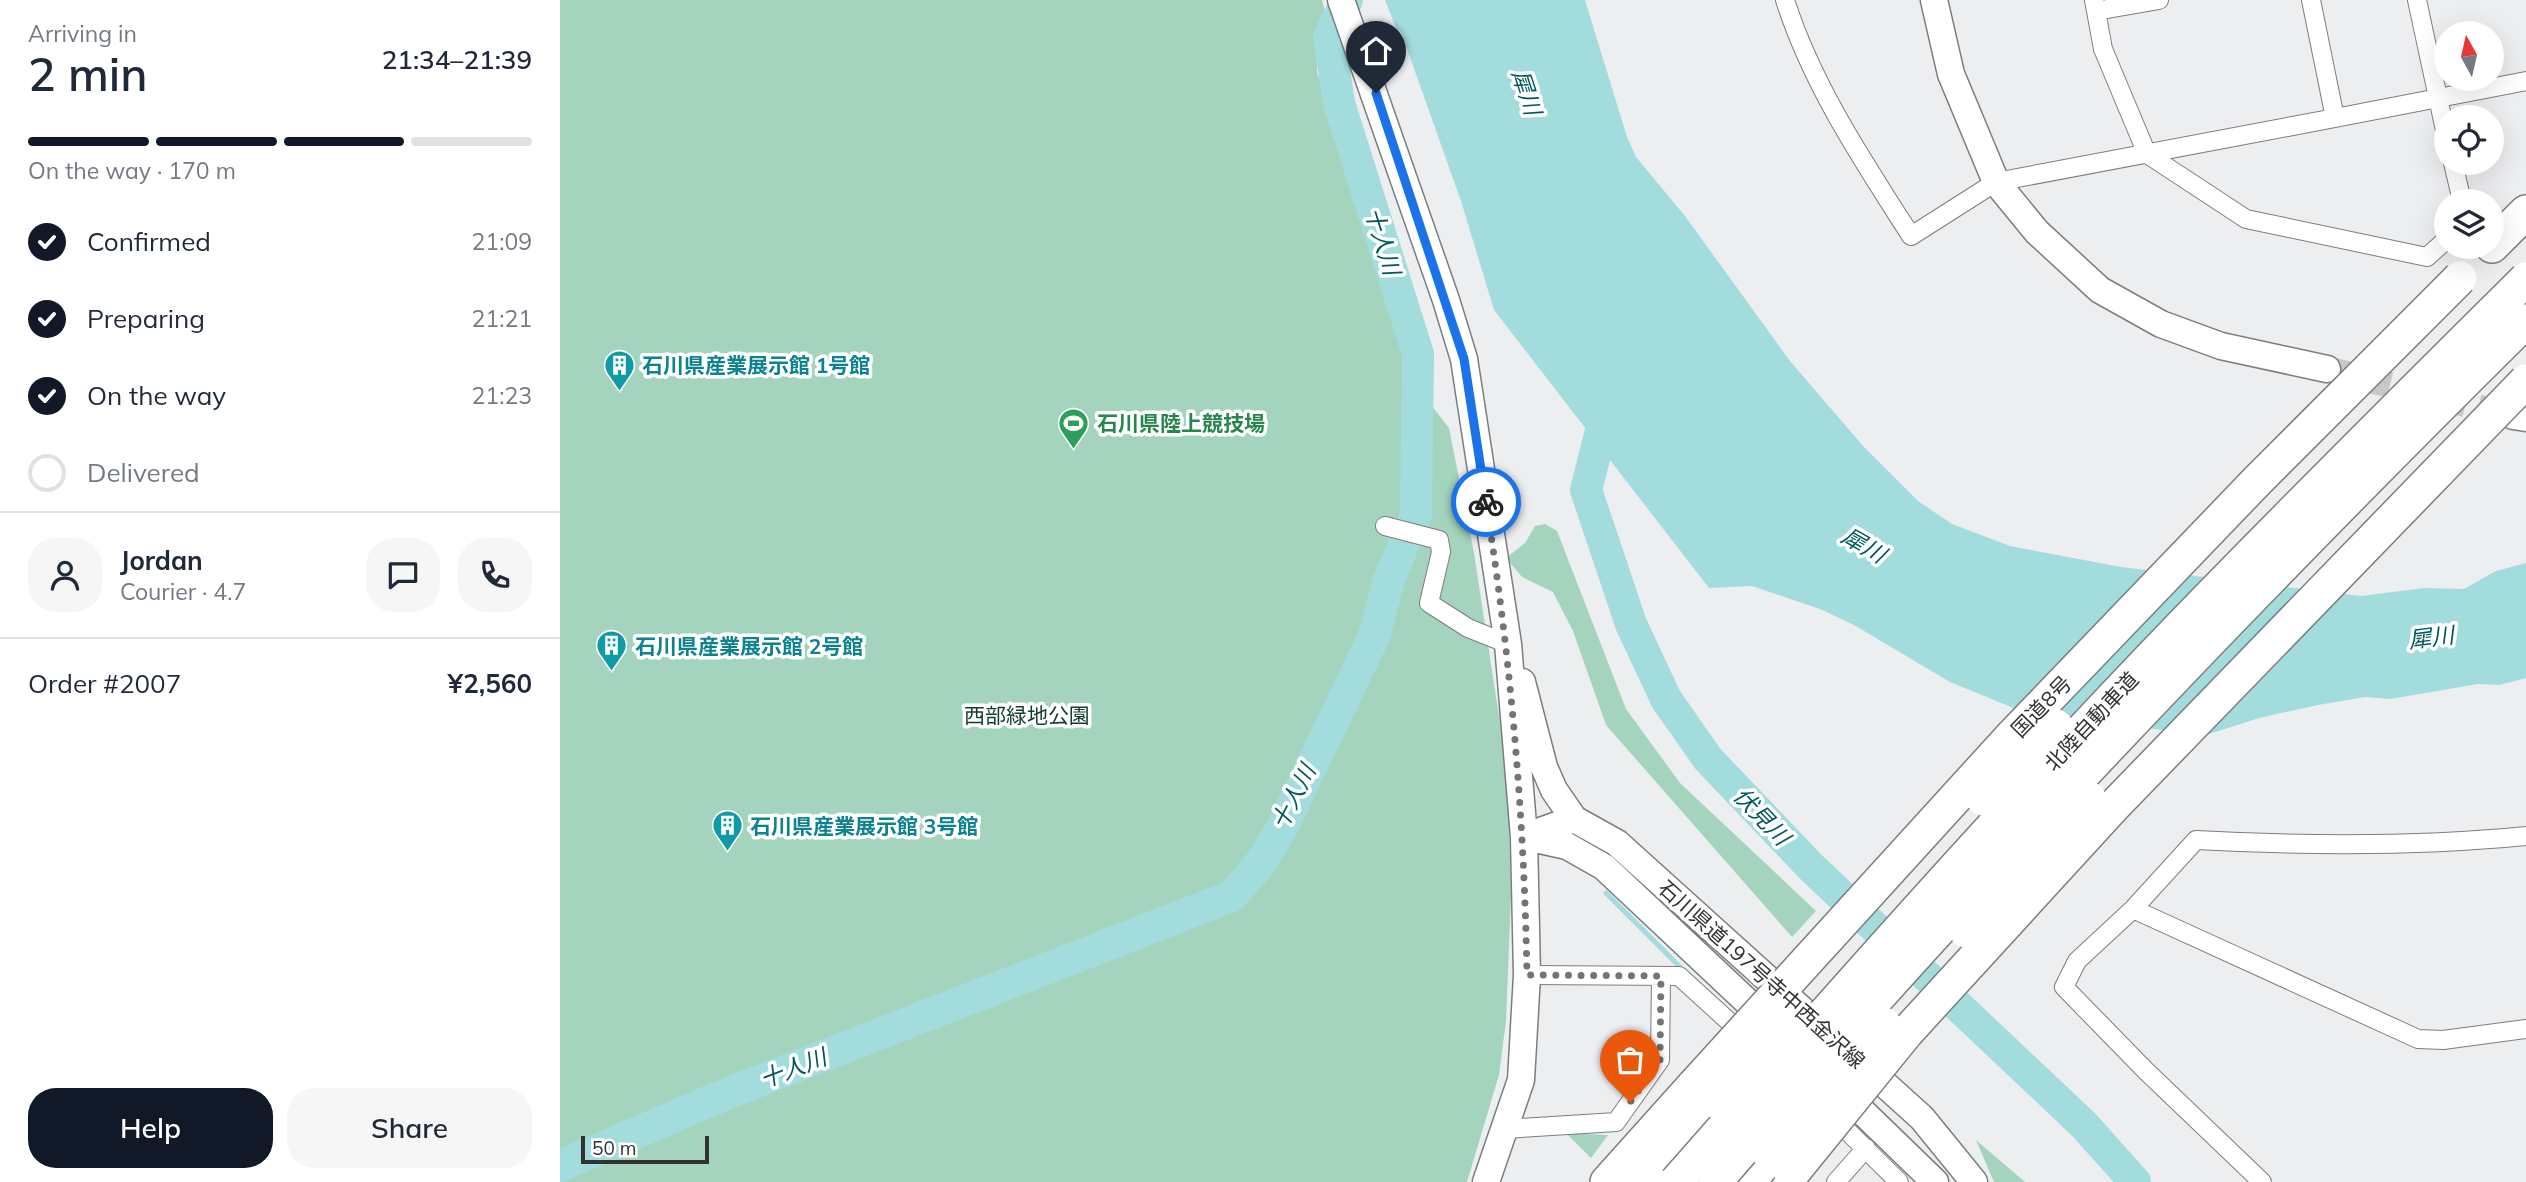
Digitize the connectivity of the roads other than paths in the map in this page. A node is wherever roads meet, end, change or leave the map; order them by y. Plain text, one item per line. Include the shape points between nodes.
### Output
1 (1342, 0) edge
2 (1785, 0) edge
3 (1934, 0) edge
4 (2159, 0) edge
5 (2311, 0) edge
6 (2417, 0) edge
7 (2095, 6) edge
8 (2526, 81) edge
9 (2438, 98) junction
10 (2440, 105) edge
11 (2335, 118) junction
12 (2147, 154) junction
13 (1996, 182) junction
14 (2526, 212) edge
15 (2504, 234) edge
16 (2434, 251) edge
17 (2479, 259) edge
18 (2526, 279) edge
19 (2526, 321) edge
20 (2327, 369) tunnel mouth
21 (2526, 381) edge
22 (2414, 411) junction
23 (1385, 526) dead end
24 (1508, 644) junction
25 (1574, 819) junction
26 (2526, 836) edge
27 (1524, 837) junction
28 (2133, 909) junction
29 (1527, 975) junction
30 (1661, 976) junction
31 (2526, 1030) edge
32 (1703, 1093) junction
33 (1504, 1129) junction
34 (1866, 1148) junction
35 (1782, 1171) edge
36 (1486, 1182) edge
37 (1607, 1182) edge
38 (1642, 1182) edge
39 (1676, 1182) edge
40 (1715, 1182) edge
41 (1749, 1182) edge
42 (1836, 1182) edge
43 (1899, 1182) edge
44 (1935, 1182) edge
45 (1974, 1182) edge
46 (2262, 1182) edge

1 - 24 main road via 1464,359
2 - 13 street via 1847,136 1911,236
3 - 13 main road via 1951,74
4 - 7 street
5 - 11 street
6 - 9 street
7 - 12 street via 2103,49
8 - 9 street
9 - 10 street
9 - 11 street
11 - 12 street
12 - 13 street
12 - 16 street via 2246,219 2427,257
13 - 20 main road via 2037,232 2100,290 2161,324 2221,346
14 - 15 highway, 国道8号
17 - 32 highway, 国道8号, bridge via 2009,739
18 - 22 highway, 北陸自動車道, bridge
19 - 22 highway, 北陸自動車道, bridge
21 - 35 highway, bridge via 2112,808
22 - 32 highway, bridge via 2338,456 2162,622 1990,793
22 - 35 highway, bridge via 2278,591 1951,947
22 - 39 highway, 北陸自動車道, bridge via 2192,614 2016,800
22 - 40 highway, 北陸自動車道, bridge via 2216,632 1868,1005
23 - 24 street via 1439,540 1441,552 1429,603 1468,628
24 - 25 main road via 1527,694 1544,767
24 - 27 main road
25 - 27 main road
25 - 45 main road, 石川県道197号寺中西金沢線 via 1617,843 1912,1109
26 - 28 street via 2297,846 2196,840
27 - 29 main road
27 - 44 main road, 石川県道197号寺中西金沢線 via 1567,846 1604,867
28 - 31 street via 2418,1039
28 - 46 street via 2077,961 2064,987
29 - 30 street
29 - 33 main road via 1521,1080
30 - 33 street via 1660,1060 1616,1122
30 - 34 street via 1679,976
32 - 37 highway, 国道8号
32 - 38 highway
33 - 36 main road
34 - 42 street
34 - 43 street
35 - 41 highway

